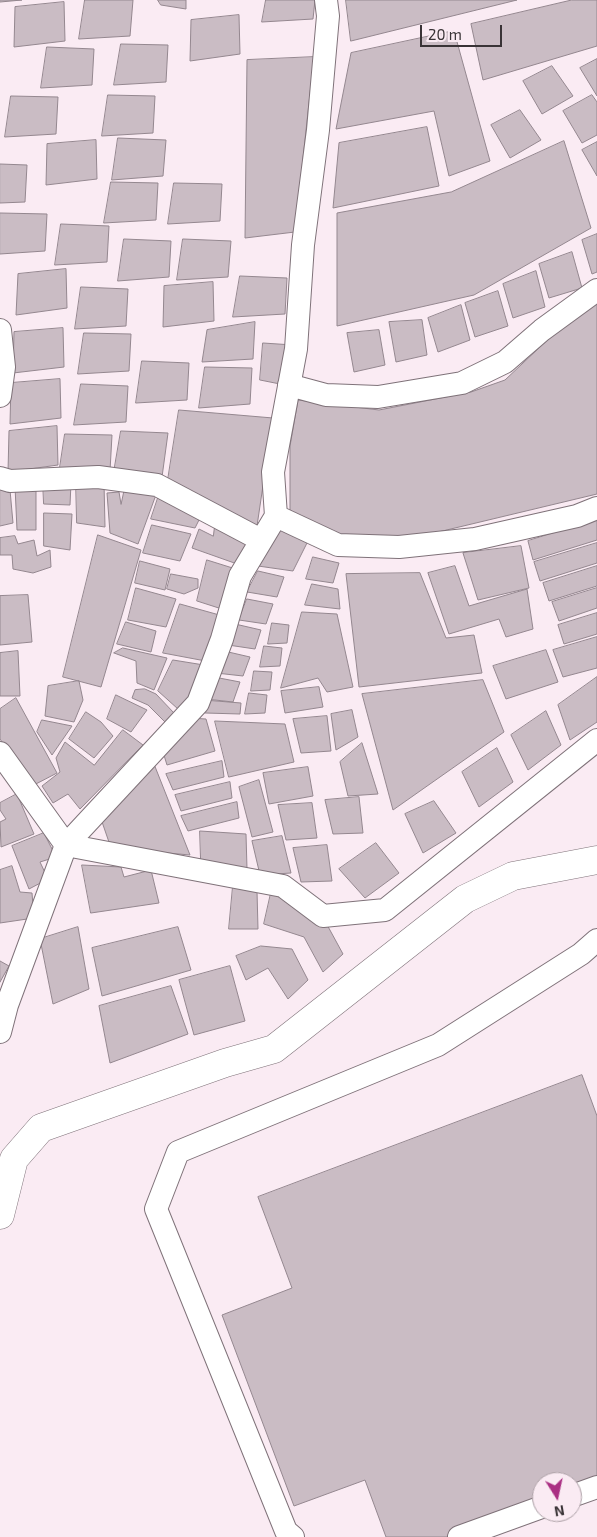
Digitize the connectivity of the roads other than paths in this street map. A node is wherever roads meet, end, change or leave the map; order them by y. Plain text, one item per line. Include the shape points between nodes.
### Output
1 (326, 0) edge
2 (597, 290) edge
3 (0, 330) edge
4 (290, 385) junction
5 (0, 396) edge
6 (0, 478) edge
7 (597, 508) edge
8 (276, 516) junction
9 (261, 540) junction
10 (597, 740) edge
11 (0, 753) edge
12 (66, 845) junction
13 (597, 860) edge
14 (597, 940) edge
15 (0, 1032) edge
16 (4, 1168) edge
17 (0, 1215) edge
18 (597, 1487) edge
19 (582, 1492) edge
20 (532, 1511) edge
21 (292, 1537) edge
22 (459, 1537) edge

1 - 4 street via 328,16 318,130
2 - 4 street via 505,362 462,383 378,398 326,395
3 - 5 street via 4,367
4 - 8 street via 273,472
6 - 9 street via 10,481 98,477 157,485
7 - 8 street via 576,516 475,538 399,547 338,545
8 - 9 street
9 - 12 street via 240,576 222,639 198,703
10 - 12 street via 385,910 323,916 283,886
11 - 12 street
12 - 15 street
13 - 16 street via 513,876 465,899 274,1049 41,1128
14 - 21 street via 581,954 438,1045 178,1152 156,1209 286,1531
16 - 17 street
18 - 19 street
20 - 22 street

